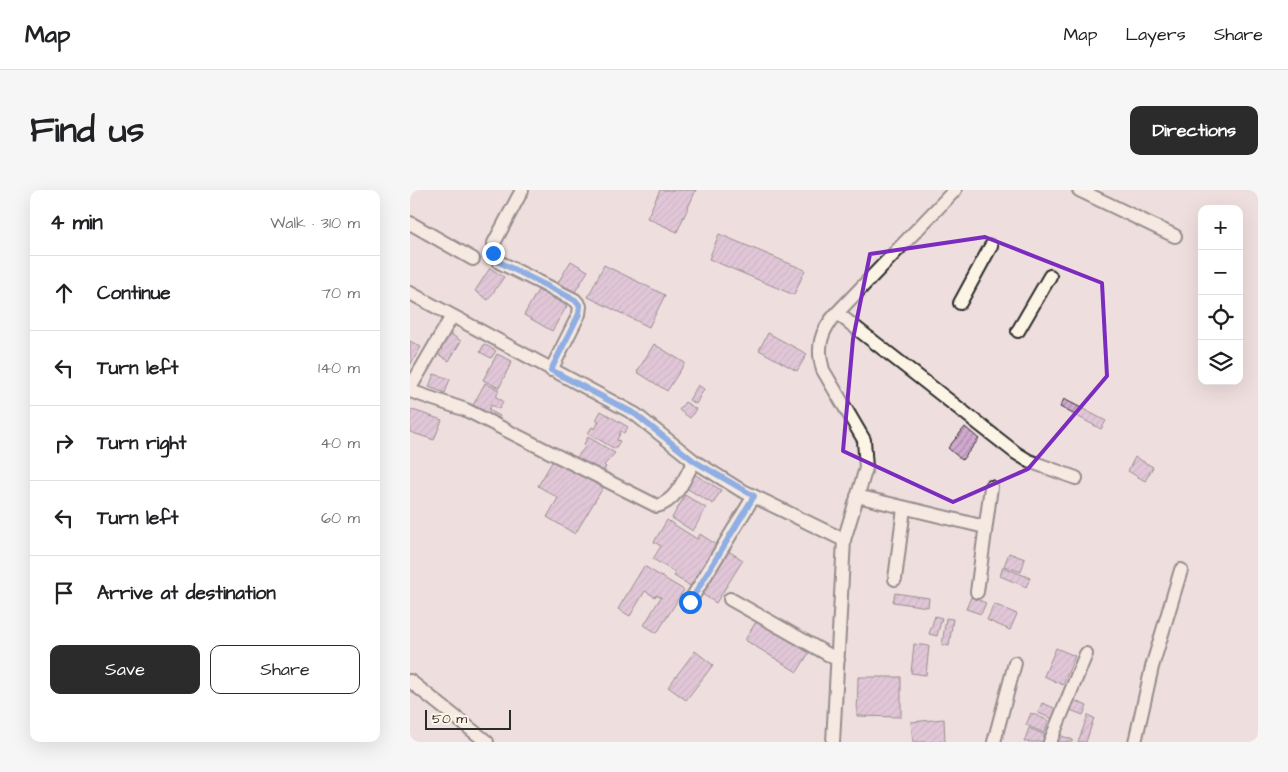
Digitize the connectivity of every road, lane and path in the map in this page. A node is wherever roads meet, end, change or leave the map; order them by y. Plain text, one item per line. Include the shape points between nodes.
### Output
1 (522, 190) edge
2 (956, 190) edge
3 (1079, 190) edge
4 (410, 223) edge
5 (1175, 236) dead end
6 (991, 246) dead end
7 (473, 259) dead end
8 (1050, 276) dead end
9 (410, 293) edge
10 (960, 303) dead end
11 (837, 313) junction
12 (452, 316) junction
13 (1018, 331) dead end
14 (551, 370) junction
15 (410, 390) edge
16 (694, 461) junction
17 (1076, 478) dead end
18 (991, 487) dead end
19 (754, 496) junction
20 (857, 496) junction
21 (904, 508) junction
22 (985, 527) junction
23 (844, 540) junction
24 (1181, 570) dead end
25 (895, 580) dead end
26 (977, 592) dead end
27 (730, 599) dead end
28 (690, 602) dead end
29 (1086, 654) dead end
30 (838, 660) junction
31 (1015, 663) dead end
32 (410, 681) edge
33 (487, 742) edge
34 (833, 742) edge
35 (994, 742) edge
36 (1050, 742) edge
37 (1135, 742) edge

1 - 14 street via 494,243 493,253 499,262 575,300 580,306
2 - 11 street
3 - 5 street
4 - 7 street
6 - 10 street
8 - 13 street
9 - 12 street
11 - 17 street via 1016,453
11 - 20 street via 822,333 820,360 864,440 866,468
12 - 14 street
12 - 15 street
14 - 16 street via 635,414
15 - 16 street via 466,410 657,506 666,504 673,497
16 - 19 street
18 - 22 street
19 - 23 street
19 - 28 street
20 - 21 street
20 - 23 street
21 - 22 street
21 - 25 street
22 - 26 street
23 - 30 street
24 - 37 street via 1152,667
27 - 30 street
29 - 36 street
30 - 34 street
31 - 35 street
32 - 33 street

